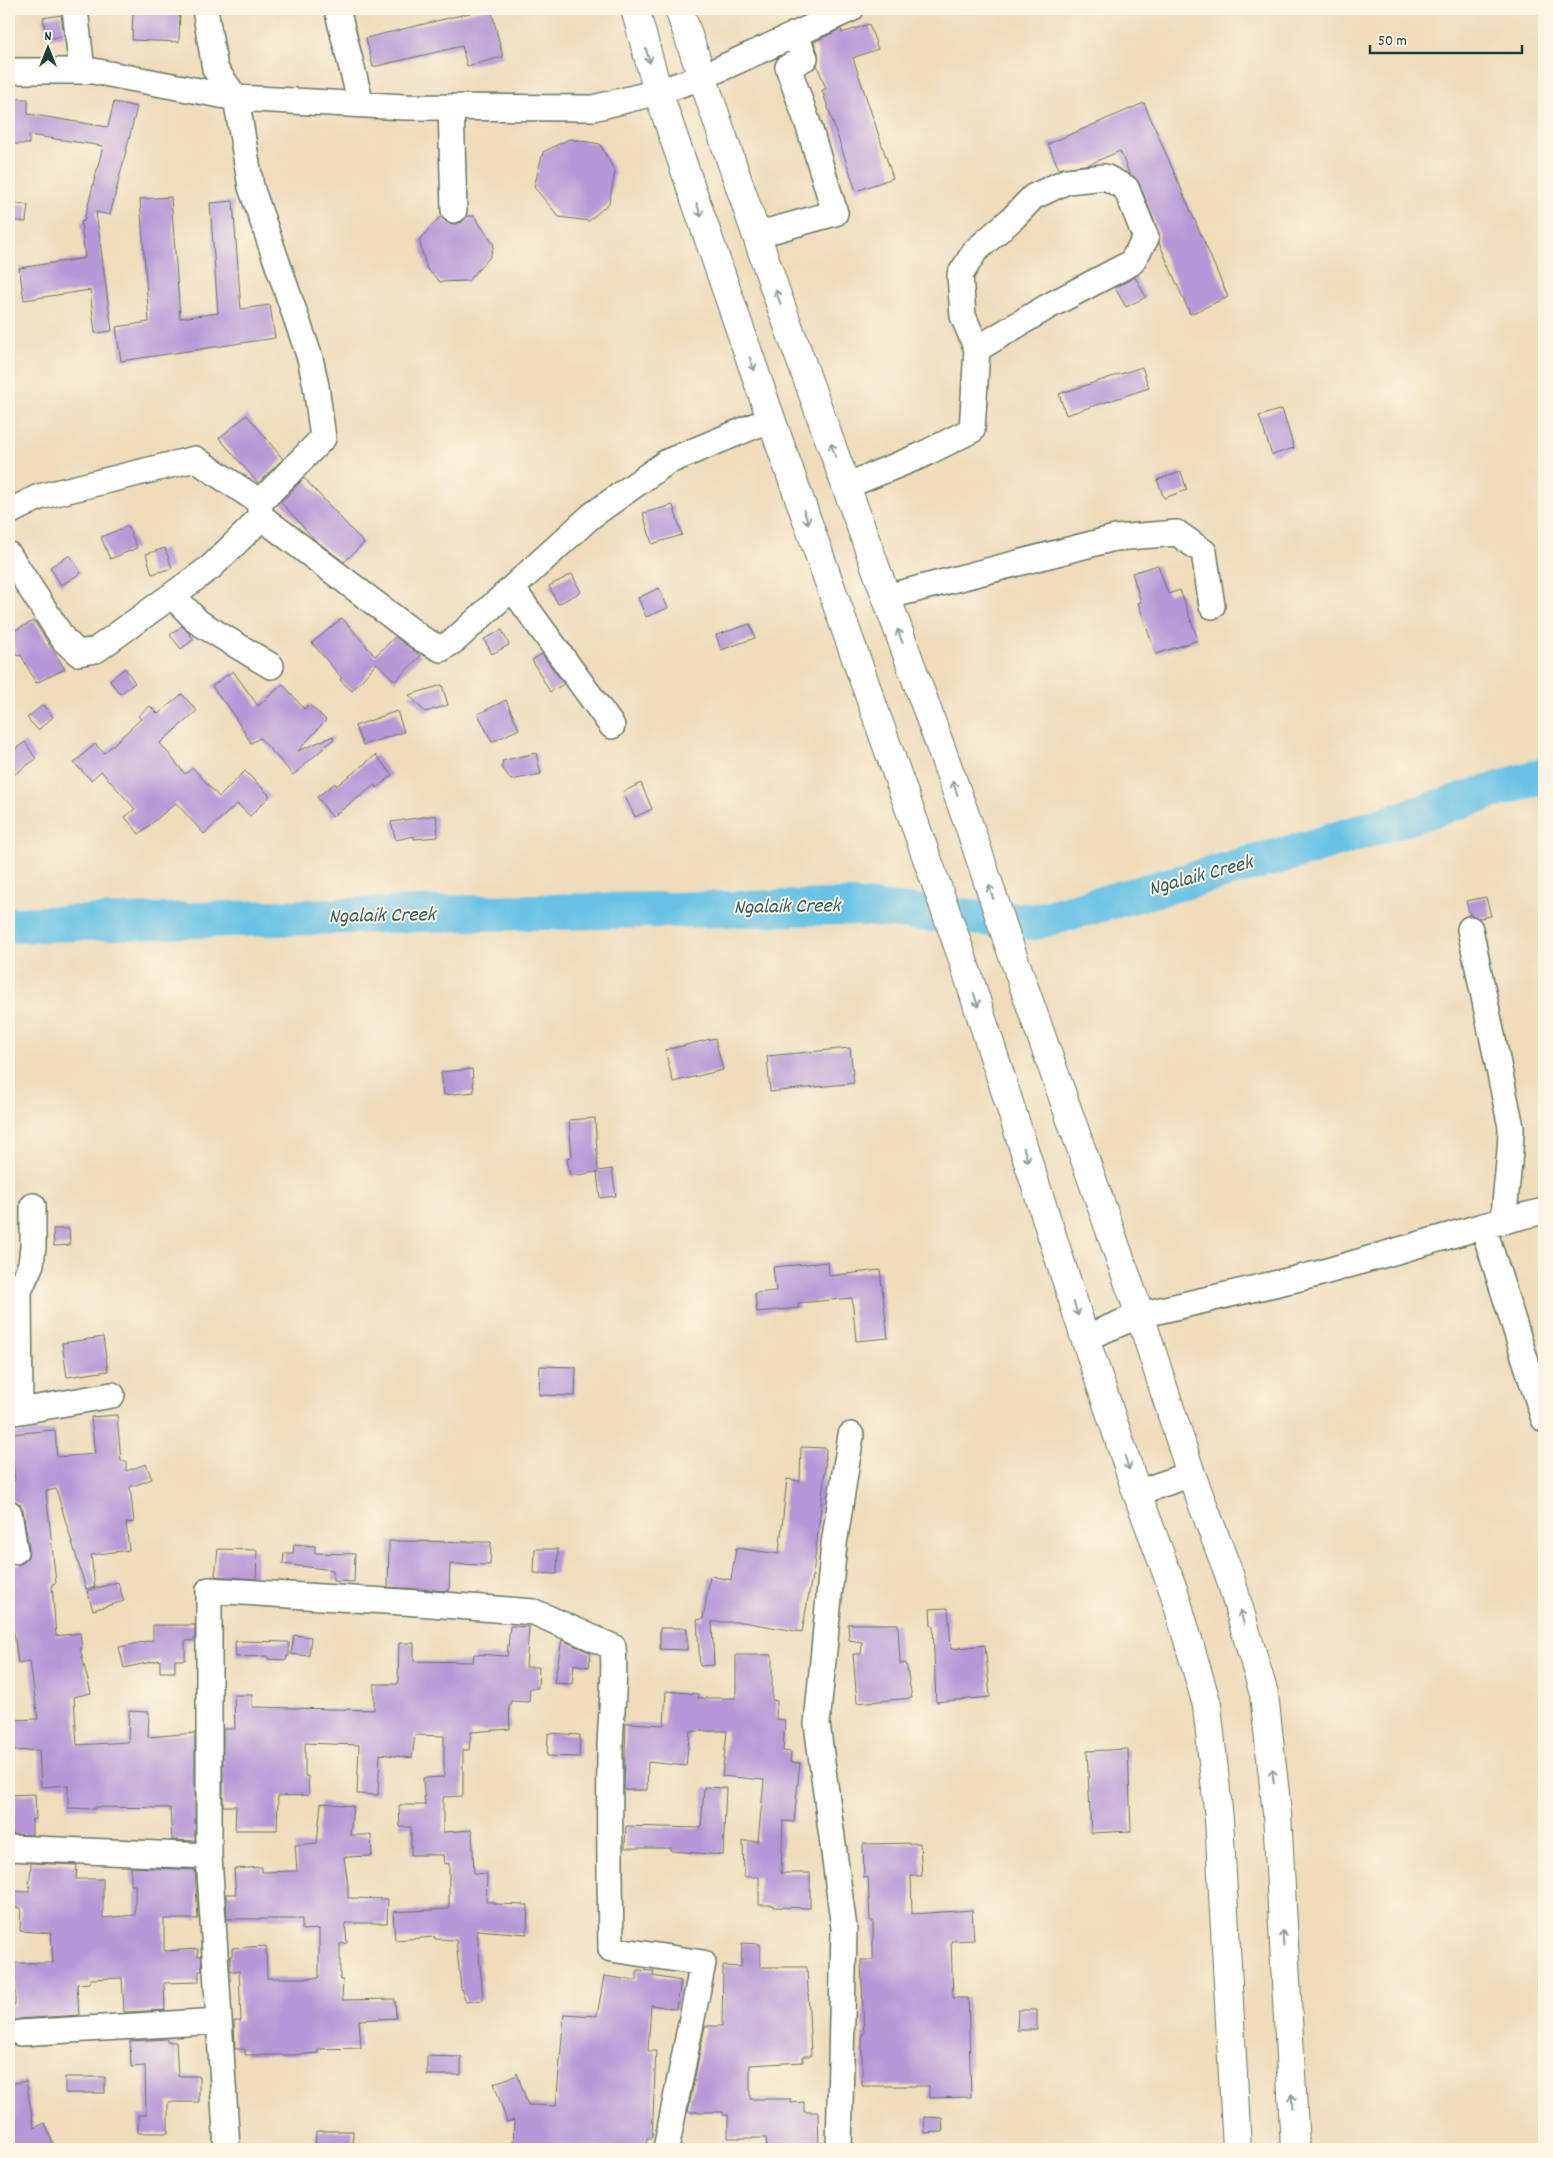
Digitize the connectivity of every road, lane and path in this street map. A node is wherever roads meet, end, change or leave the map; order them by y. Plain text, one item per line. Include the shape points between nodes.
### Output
1 (75, 9) edge
2 (205, 9) edge
3 (337, 9) edge
4 (635, 9) edge
5 (679, 9) edge
6 (851, 9) edge
7 (795, 34) junction
8 (9, 71) edge
9 (82, 71) junction
10 (702, 78) junction
11 (658, 92) junction
12 (236, 98) junction
13 (360, 104) junction
14 (451, 107) junction
15 (454, 210) dead end
16 (756, 235) junction
17 (977, 349) junction
18 (771, 419) junction
19 (846, 486) junction
20 (260, 509) junction
21 (9, 512) edge
22 (9, 555) edge
23 (512, 588) junction
24 (172, 595) junction
25 (886, 597) junction
26 (1212, 606) dead end
27 (271, 666) dead end
28 (612, 726) dead end
29 (1470, 928) dead end
30 (33, 1206) dead end
31 (1544, 1210) edge
32 (1493, 1223) junction
33 (1140, 1315) junction
34 (1085, 1338) junction
35 (112, 1395) dead end
36 (14, 1412) edge
37 (1544, 1419) edge
38 (851, 1435) dead end
39 (1191, 1474) junction
40 (1137, 1492) junction
41 (9, 1513) edge
42 (15, 1551) dead end
43 (9, 1848) edge
44 (209, 1856) junction
45 (219, 2021) junction
46 (20, 2034) dead end
47 (227, 2149) edge
48 (666, 2149) edge
49 (839, 2149) edge
50 (1237, 2149) edge
51 (1295, 2149) edge

1 - 9 street
2 - 12 street via 215,69
3 - 13 street
4 -> 11 main road
5 - 10 main road
6 - 7 street
7 - 10 street
7 - 16 street via 805,58 788,67 835,213
8 - 9 street
9 - 12 street
10 - 11 street
10 - 16 main road
11 - 14 street via 593,108
11 -> 18 main road
12 - 13 street
12 - 20 street via 252,187 310,358 323,438
13 - 14 street
14 - 15 street
19 -> 16 main road
17 - 17 street via 1131,262 1146,238 1126,188 1105,177 1067,181 1033,197 974,251 960,275 963,316
17 - 19 street via 972,430 920,456
18 - 23 street via 667,462 591,516
18 -> 34 main road via 961,954
19 - 25 main road
20 - 21 street via 195,459 39,497
20 - 23 street via 422,639 441,649
20 - 24 street via 252,528 211,567
22 - 24 street via 64,640 78,653 96,650
23 - 28 street
24 - 27 street via 198,622
25 - 26 street via 1115,538 1177,533 1204,552
33 -> 25 main road
29 - 32 street via 1511,1128 1505,1188
30 - 36 street via 31,1264 19,1291
31 - 32 street
32 - 33 street via 1317,1274
32 - 37 street
33 - 34 street
33 - 39 main road
34 -> 40 main road
35 - 36 street
38 - 49 street via 834,1544 817,1724 844,1928
39 - 40 street
51 -> 39 main road via 1277,1813 1264,1694 1229,1574
40 - 50 main road via 1174,1592 1207,1705 1219,1819
41 - 42 street
43 - 44 street
44 - 45 street
44 - 48 street via 209,1590 534,1612 613,1647 609,1840 611,1950 703,1963
45 - 46 street
45 - 47 street

